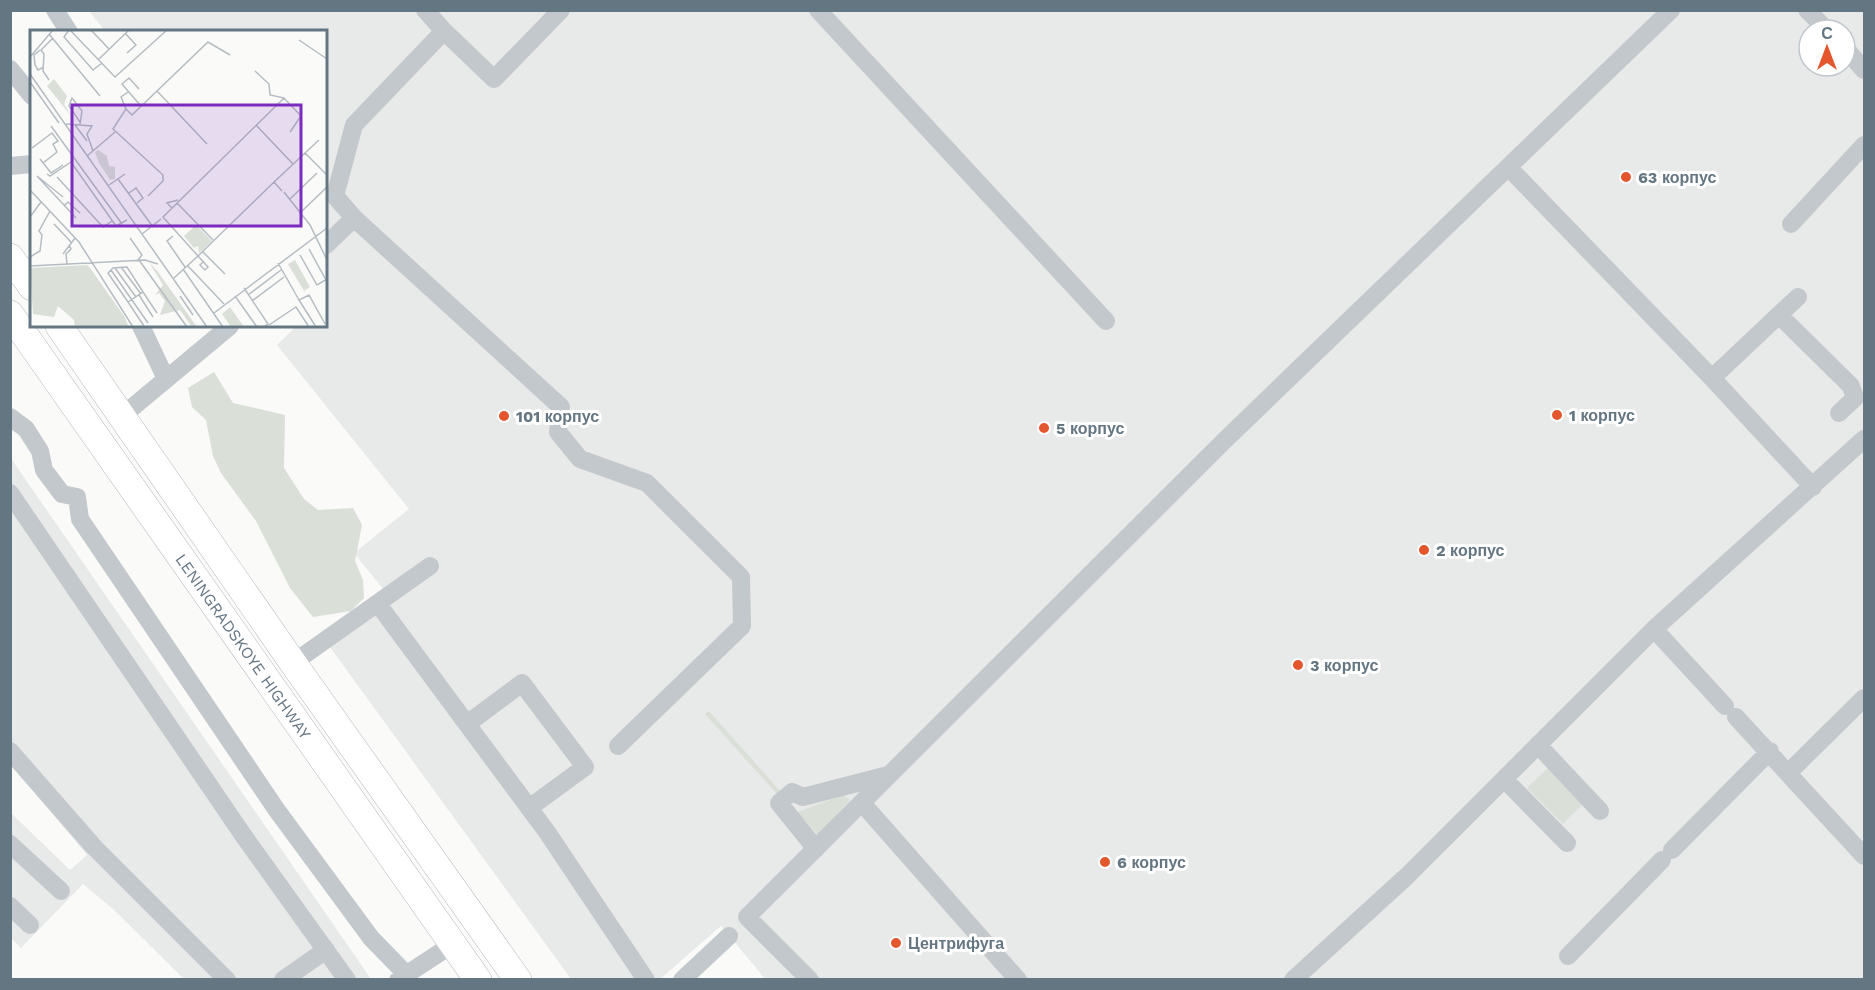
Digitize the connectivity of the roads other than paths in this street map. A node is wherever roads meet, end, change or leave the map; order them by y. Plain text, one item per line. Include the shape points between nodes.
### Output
1 (55, 10) edge
2 (425, 10) edge
3 (818, 10) edge
4 (1671, 10) edge
5 (561, 11) edge
6 (68, 30) edge
7 (444, 32) junction
8 (10, 69) edge
9 (30, 94) edge
10 (1864, 145) edge
11 (1509, 168) junction
12 (354, 218) junction
13 (1791, 224) dead end
14 (327, 244) edge
15 (10, 257) edge
16 (30, 284) edge
17 (1798, 297) dead end
18 (10, 314) edge
19 (1779, 315) junction
20 (1106, 321) dead end
21 (59, 327) edge
22 (141, 327) edge
23 (229, 327) edge
24 (1712, 378) junction
25 (166, 379) junction
26 (1839, 413) dead end
27 (122, 416) junction
28 (14, 424) edge
29 (1864, 439) edge
30 (1813, 487) junction
31 (10, 494) edge
32 (430, 566) dead end
33 (378, 604) junction
34 (1654, 629) junction
35 (293, 663) junction
36 (1864, 698) edge
37 (467, 724) junction
38 (1538, 745) junction
39 (618, 746) dead end
40 (10, 751) edge
41 (1770, 751) junction
42 (1789, 772) junction
43 (892, 773) junction
44 (1504, 779) junction
45 (862, 803) junction
46 (529, 808) junction
47 (1600, 810) dead end
48 (10, 843) edge
49 (1568, 843) dead end
50 (816, 849) junction
51 (1864, 856) edge
52 (61, 891) dead end
53 (10, 906) edge
54 (30, 925) dead end
55 (729, 936) dead end
56 (453, 944) junction
57 (326, 950) junction
58 (1568, 956) dead end
59 (402, 977) edge
60 (227, 980) edge
61 (283, 980) edge
62 (347, 980) edge
63 (478, 980) edge
64 (519, 980) edge
65 (646, 980) edge
66 (682, 980) edge
67 (810, 980) edge
68 (1018, 980) edge
69 (1293, 980) edge

1 - 6 lane
2 - 7 lane
3 - 20 lane
4 - 11 lane
5 - 7 lane via 494,79
7 - 12 lane via 354,125 335,196
8 - 9 lane
10 - 13 lane
11 - 24 lane
11 - 43 lane via 1225,440
12 - 14 lane
12 - 39 lane via 561,407 558,432 580,459 647,483 741,577 742,626
15 - 16 highway
17 - 19 lane
18 - 56 highway, LENINGRADSKOYE HIGHWAY
19 - 24 lane
19 - 26 lane via 1851,386 1855,398
21 - 27 highway, LENINGRADSKOYE HIGHWAY
22 - 25 lane
23 - 25 lane
24 - 30 lane
25 - 27 lane
27 - 35 highway, LENINGRADSKOYE HIGHWAY
28 - 59 lane via 40,451 44,470 62,494 77,497 80,519 276,809
29 - 30 lane
30 - 34 lane
31 - 57 lane
32 - 33 lane
33 - 35 lane
33 - 37 lane
34 - 38 lane
34 - 41 lane
35 - 64 highway, LENINGRADSKOYE HIGHWAY
36 - 42 lane
37 - 46 lane
37 - 46 lane via 522,683 571,748 585,767
38 - 44 lane
38 - 47 lane
40 - 60 lane via 94,847
41 - 42 lane
41 - 58 lane
42 - 51 lane
43 - 45 lane
43 - 50 lane via 803,797 792,792 779,803
44 - 49 lane
44 - 69 lane via 1407,876
45 - 50 lane
45 - 68 lane
46 - 65 lane
48 - 52 lane
50 - 67 lane via 747,917
53 - 54 lane
55 - 66 lane
56 - 59 lane
56 - 63 highway, LENINGRADSKOYE HIGHWAY
57 - 61 lane
57 - 62 lane

